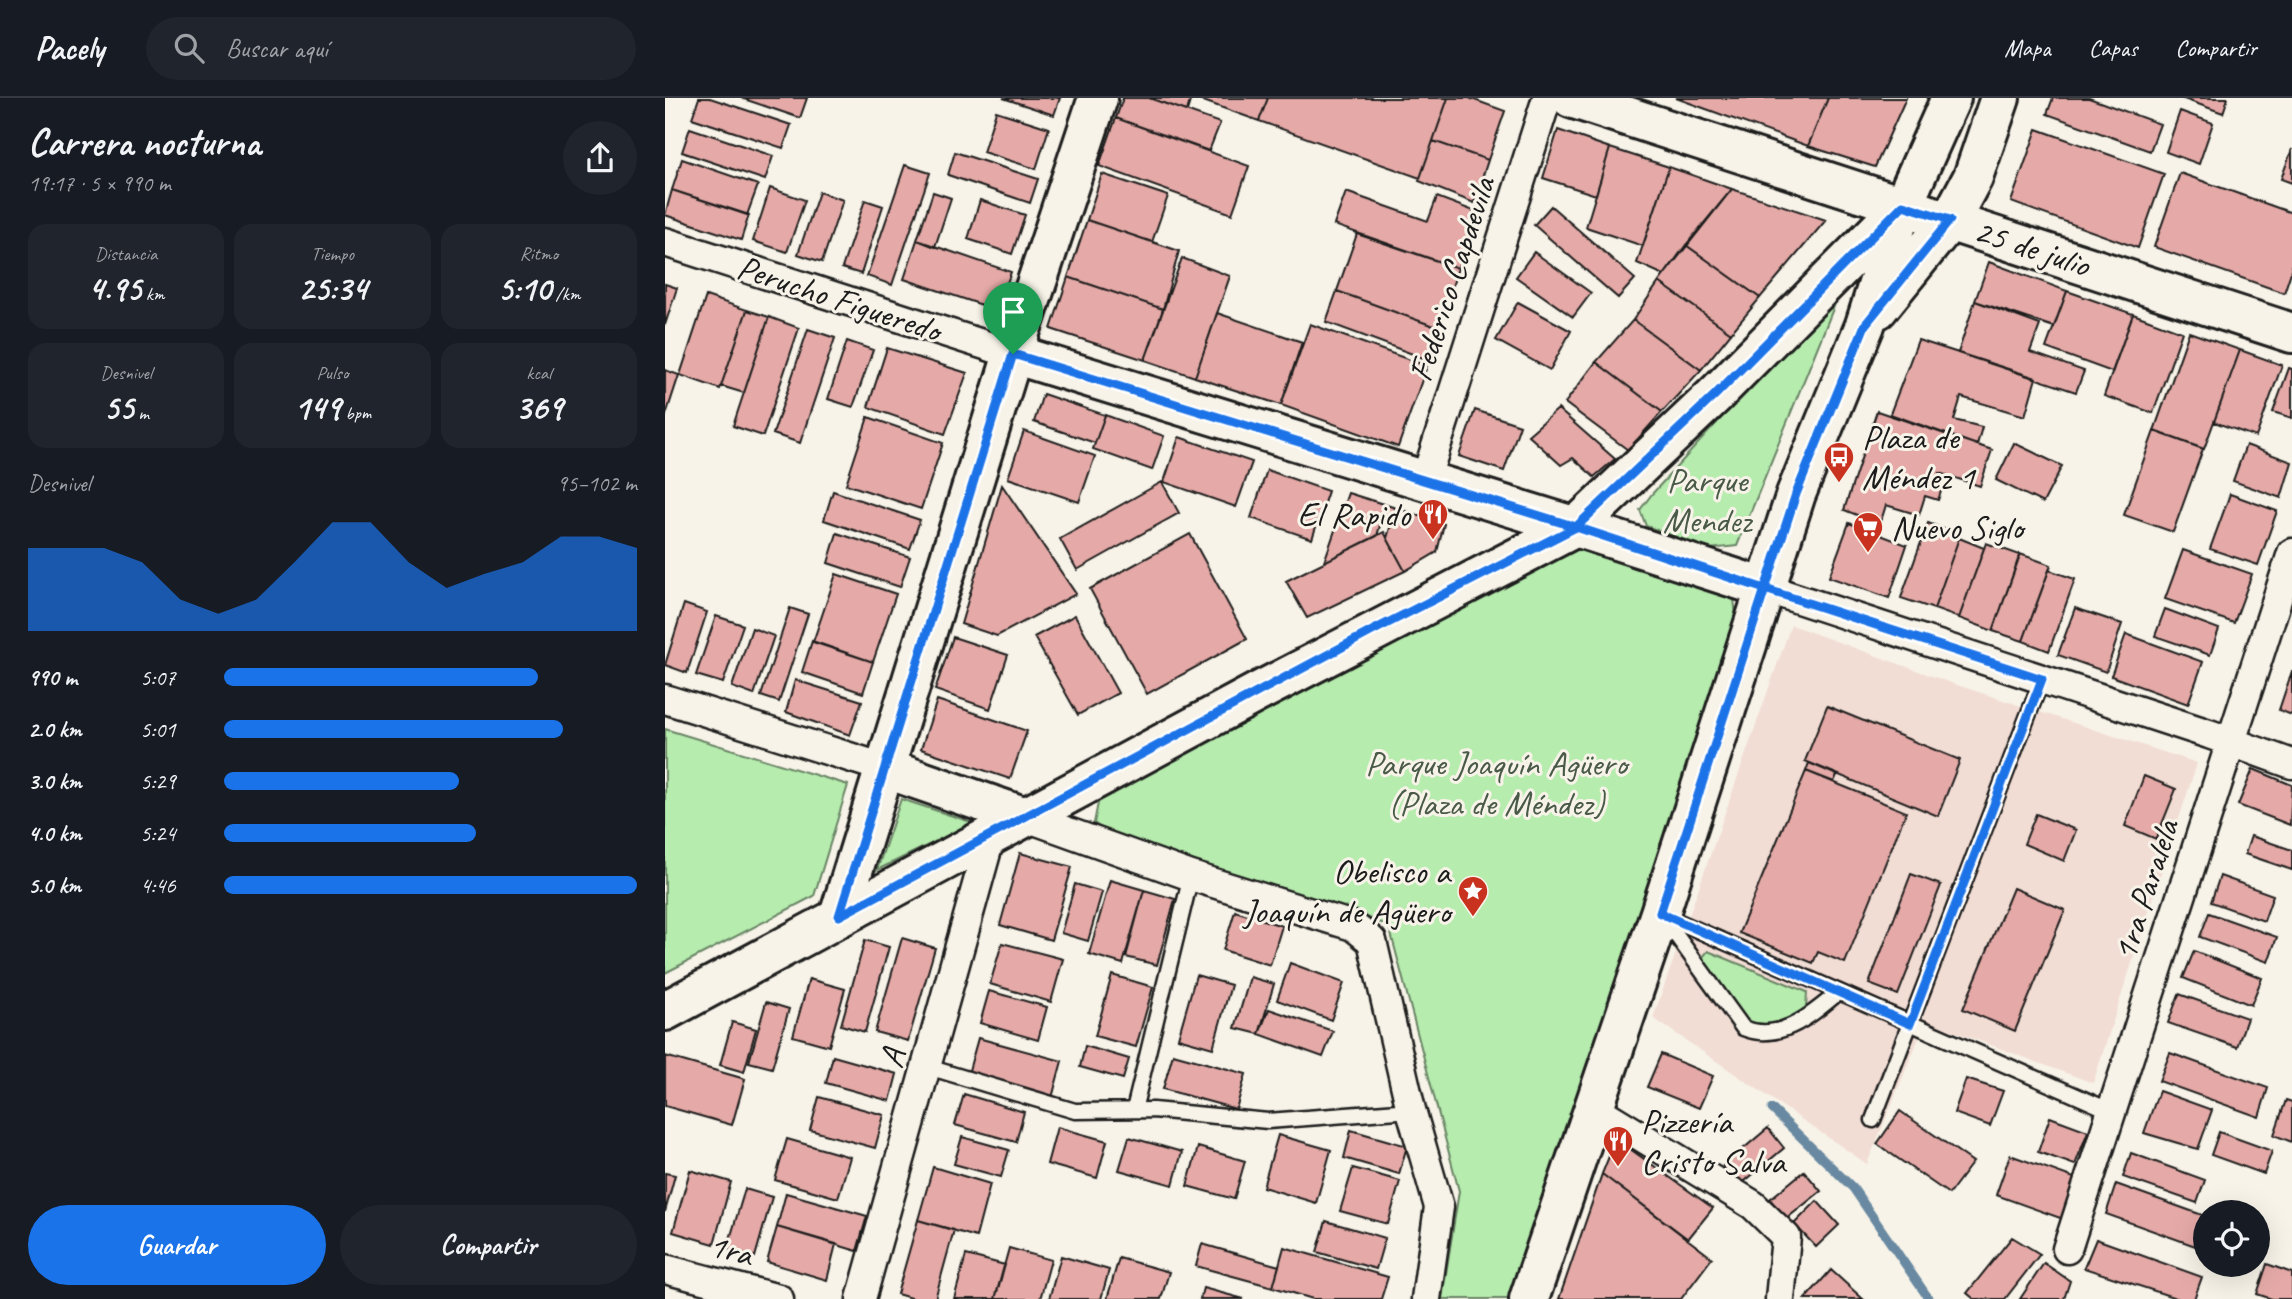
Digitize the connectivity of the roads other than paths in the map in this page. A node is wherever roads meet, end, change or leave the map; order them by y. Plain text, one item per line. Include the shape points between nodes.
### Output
1 (1098, 98) edge
2 (1547, 98) edge
3 (1571, 98) edge
4 (1951, 98) edge
5 (2000, 98) edge
6 (1903, 205) junction
7 (1950, 220) junction
8 (665, 242) edge
9 (1865, 325) junction
10 (2292, 333) edge
11 (1013, 354) junction
12 (1425, 481) junction
13 (1576, 527) junction
14 (2292, 553) edge
15 (1765, 589) junction
16 (2042, 679) junction
17 (665, 699) edge
18 (2231, 741) junction
19 (2292, 764) edge
20 (884, 768) junction
21 (1026, 817) junction
22 (991, 835) junction
23 (1191, 876) junction
24 (1660, 913) junction
25 (839, 916) junction
26 (1839, 992) junction
27 (665, 1012) edge
28 (1910, 1024) junction
29 (928, 1068) junction
30 (1593, 1107) junction
31 (1134, 1110) junction
32 (1411, 1111) junction
33 (2111, 1111) junction
34 (1873, 1120) dead end
35 (2067, 1249) dead end
36 (665, 1269) edge
37 (779, 1299) edge
38 (861, 1299) edge
39 (1426, 1299) edge
40 (1529, 1299) edge
41 (1780, 1299) edge

1 - 11 main road
2 - 12 street, Federico Capdevila
3 - 6 main road, 25 de julio
4 - 6 main road
5 - 7 main road via 1973,177
6 - 7 main road, 25 de julio
6 - 9 main road
6 - 13 main road
7 - 9 main road
7 - 10 main road, 25 de julio
8 - 11 street, Perucho Figueredo
9 - 15 main road via 1796,494
11 - 12 main road, Perucho Figueredo
11 - 20 main road
12 - 13 main road, Perucho Figueredo
13 - 15 main road, Perucho Figueredo
13 - 21 main road
14 - 18 street, 1ra Paralela
15 - 16 street, Perucho Figueredo
15 - 24 main road
16 - 18 street, Perucho Figueredo
16 - 28 lane
17 - 20 street
18 - 19 street, Perucho Figueredo
18 - 33 street, 1ra Paralela
20 - 21 main road
20 - 25 main road
21 - 22 main road
21 - 23 street
22 - 25 main road
22 - 29 street, A
23 - 31 lane
23 - 32 street via 1353,926 1372,941
24 - 26 lane
24 - 26 lane via 1743,1028 1756,1033 1780,1031 1806,1019
24 - 30 main road
25 - 27 main road
26 - 28 lane
28 - 33 lane
28 - 34 lane
29 - 31 lane via 1075,1111
29 - 38 street, A
30 - 40 main road
30 - 41 street via 1753,1205 1786,1237
31 - 32 lane via 1268,1121
32 - 39 street via 1439,1207
33 - 35 street, 1ra Paralela
36 - 37 street, 1ra

